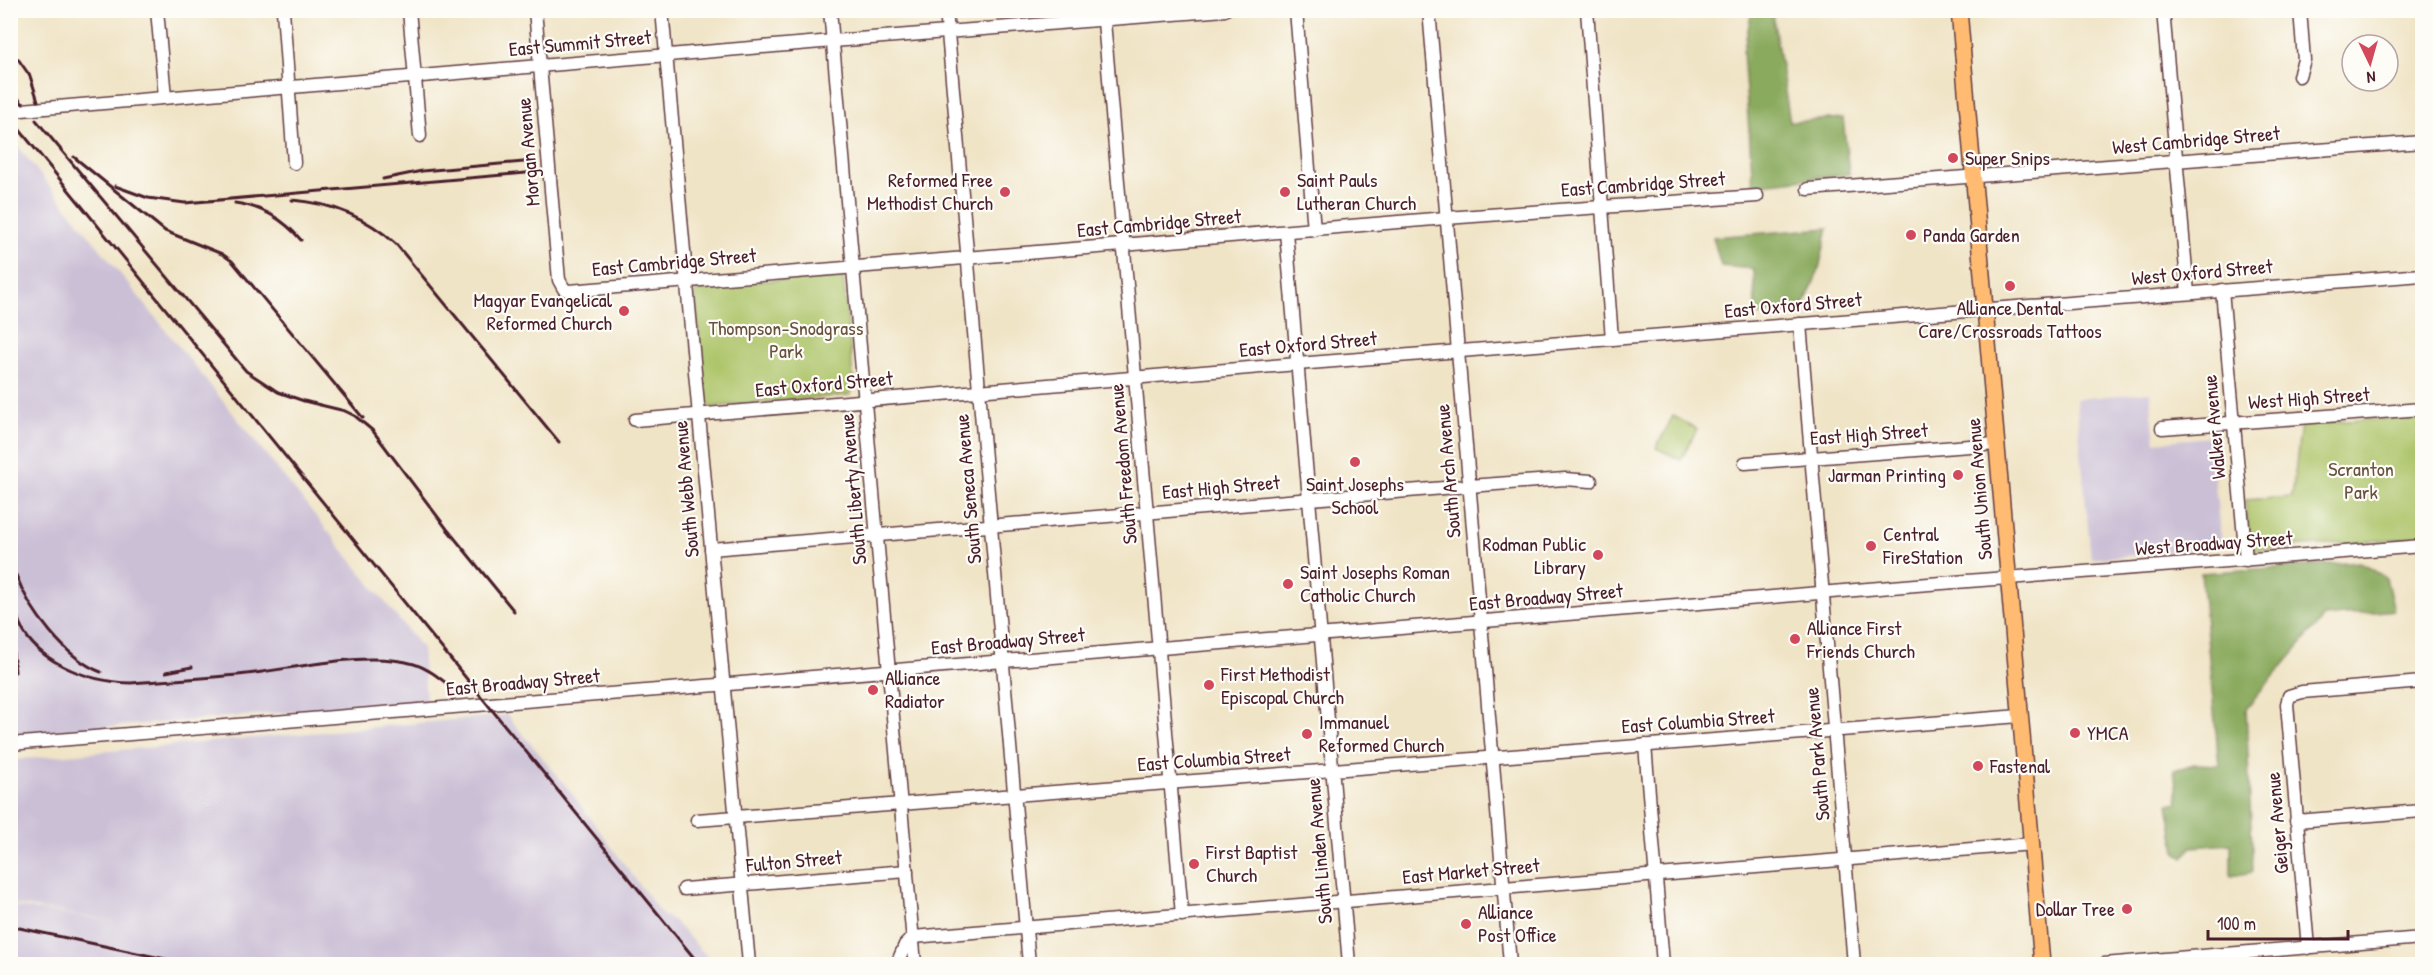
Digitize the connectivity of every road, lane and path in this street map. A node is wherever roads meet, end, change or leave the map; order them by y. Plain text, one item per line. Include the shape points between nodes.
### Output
1 (157, 10) edge
2 (284, 10) edge
3 (409, 10) edge
4 (535, 10) edge
5 (662, 10) edge
6 (830, 10) edge
7 (946, 10) edge
8 (1225, 10) edge
9 (1296, 10) edge
10 (1429, 10) edge
11 (1587, 10) edge
12 (1959, 10) edge
13 (2163, 10) edge
14 (2300, 10) edge
15 (1104, 15) edge
16 (948, 32) junction
17 (833, 41) junction
18 (666, 55) junction
19 (540, 65) junction
20 (415, 76) junction
21 (2299, 76) dead end
22 (290, 87) junction
23 (165, 97) junction
24 (10, 111) edge
25 (420, 136) dead end
26 (2422, 142) edge
27 (294, 162) dead end
28 (2176, 162) junction
29 (1973, 177) junction
30 (1808, 189) dead end
31 (1757, 196) dead end
32 (1602, 206) junction
33 (1446, 219) junction
34 (1314, 230) junction
35 (1286, 232) junction
36 (1123, 245) junction
37 (966, 257) junction
38 (852, 267) junction
39 (2422, 275) edge
40 (685, 281) junction
41 (564, 289) joint
42 (2222, 290) junction
43 (2188, 293) junction
44 (1985, 309) junction
45 (1800, 324) junction
46 (1612, 339) junction
47 (1458, 352) junction
48 (1297, 364) junction
49 (1135, 378) junction
50 (979, 391) junction
51 (864, 400) junction
52 (2422, 409) edge
53 (699, 414) junction
54 (635, 420) dead end
55 (2233, 422) junction
56 (2162, 428) dead end
57 (1996, 444) junction
58 (1811, 458) junction
59 (1745, 463) dead end
60 (1591, 481) dead end
61 (1470, 486) junction
62 (1309, 499) junction
63 (1147, 512) junction
64 (991, 525) junction
65 (876, 535) junction
66 (2422, 546) edge
67 (711, 549) junction
68 (2246, 560) junction
69 (2008, 579) junction
70 (1823, 594) junction
71 (1481, 622) junction
72 (1321, 634) junction
73 (1159, 648) junction
74 (1002, 661) junction
75 (889, 671) junction
76 (2422, 682) edge
77 (724, 684) junction
78 (2020, 716) junction
79 (1834, 730) junction
80 (10, 744) edge
81 (1646, 745) junction
82 (1492, 757) junction
83 (1332, 770) junction
84 (1171, 782) junction
85 (1014, 795) junction
86 (901, 804) junction
87 (2422, 811) edge
88 (736, 816) junction
89 (697, 820) dead end
90 (2296, 821) junction
91 (2032, 844) junction
92 (1845, 860) junction
93 (907, 872) junction
94 (1656, 875) junction
95 (743, 885) junction
96 (1504, 888) junction
97 (684, 889) dead end
98 (1343, 902) junction
99 (1182, 915) junction
100 (1026, 928) junction
101 (913, 937) junction
102 (2422, 938) edge
103 (2308, 948) junction
104 (750, 964) edge
105 (897, 964) edge
106 (915, 964) edge
107 (1029, 964) edge
108 (1349, 964) edge
109 (1510, 964) edge
110 (1664, 964) edge
111 (1854, 964) edge
112 (2042, 964) edge
113 (2104, 964) edge

1 - 23 street
2 - 22 street
3 - 20 street
4 - 19 street, Morgan Avenue
5 - 18 street, South Webb Avenue
6 - 17 street, South Liberty Avenue
7 - 16 street, South Seneca Avenue
8 - 15 street, East Summit Street
9 - 34 street
10 - 33 street, South Arch Avenue
11 - 32 street
12 - 29 main road, South Union Avenue
13 - 28 street
14 - 21 street via 2304,60
15 - 16 street, East Summit Street
15 - 36 street, South Freedom Avenue
16 - 17 street, East Summit Street
16 - 37 street, South Seneca Avenue
17 - 18 street, East Summit Street
17 - 38 street, South Liberty Avenue
18 - 19 street, East Summit Street
18 - 40 street, South Webb Avenue
19 - 20 street, East Summit Street
19 - 41 street, Morgan Avenue via 559,280
20 - 22 street, East Summit Street
20 - 25 street
22 - 23 street, East Summit Street
22 - 27 street
23 - 24 street, East Summit Street
26 - 28 street, West Cambridge Street
28 - 29 street, West Cambridge Street
28 - 43 street
29 - 30 street
29 - 44 main road, South Union Avenue
31 - 32 street, East Cambridge Street
32 - 33 street, East Cambridge Street
32 - 46 street
33 - 34 street, East Cambridge Street
33 - 47 street, South Arch Avenue
34 - 35 street, East Cambridge Street
35 - 36 street, East Cambridge Street
35 - 48 street, South Linden Avenue
36 - 37 street, East Cambridge Street
36 - 49 street, South Freedom Avenue
37 - 38 street, East Cambridge Street
37 - 50 street, South Seneca Avenue
38 - 40 street, East Cambridge Street
38 - 51 street, South Liberty Avenue
39 - 42 street, West Oxford Street
40 - 41 street, East Cambridge Street
40 - 53 street, South Webb Avenue
42 - 43 street, West Oxford Street
42 - 55 street, Walker Avenue
43 - 44 street, West Oxford Street
44 - 45 street, East Oxford Street
44 - 57 main road, South Union Avenue
45 - 46 street, East Oxford Street
45 - 58 street, South Park Avenue
46 - 47 street, East Oxford Street
47 - 48 street, East Oxford Street
47 - 61 street, South Arch Avenue
48 - 49 street, East Oxford Street
48 - 62 street, South Linden Avenue
49 - 50 street, East Oxford Street
49 - 63 street, South Freedom Avenue
50 - 51 street, East Oxford Street
50 - 64 street, South Seneca Avenue
51 - 53 street, East Oxford Street
51 - 65 street, South Liberty Avenue
52 - 55 street, West High Street
53 - 54 street, East Oxford Street
53 - 67 street, South Webb Avenue
55 - 56 street, West High Street
55 - 68 street, Walker Avenue
57 - 58 street, East High Street
57 - 69 main road, South Union Avenue
58 - 59 street, East High Street
58 - 70 street, South Park Avenue
60 - 61 street, East High Street
61 - 62 street, East High Street
61 - 71 street, South Arch Avenue
62 - 63 street, East High Street
62 - 72 street, South Linden Avenue
63 - 64 street, East High Street
63 - 73 street, South Freedom Avenue
64 - 65 street, East High Street
64 - 74 street, South Seneca Avenue
65 - 67 street, East High Street
65 - 75 street, South Liberty Avenue
66 - 68 street, West Broadway Street
67 - 77 street, South Webb Avenue
68 - 69 street, West Broadway Street
69 - 70 street, East Broadway Street
69 - 78 main road, South Union Avenue
70 - 71 street, East Broadway Street
70 - 79 street, South Park Avenue
71 - 72 street, East Broadway Street
71 - 82 street, South Arch Avenue
72 - 73 street, East Broadway Street
72 - 83 street, South Linden Avenue
73 - 74 street, East Broadway Street
73 - 84 street, South Freedom Avenue
74 - 75 street, East Broadway Street
74 - 85 street, South Seneca Avenue
75 - 77 street, East Broadway Street
75 - 86 street, South Liberty Avenue
76 - 90 street, Geiger Avenue via 2289,696
77 - 80 street, East Broadway Street
77 - 88 street, South Webb Avenue
78 - 79 street, East Columbia Street
78 - 91 main road, South Union Avenue
79 - 81 street, East Columbia Street
79 - 92 street, South Park Avenue
81 - 82 street, East Columbia Street
81 - 94 street
82 - 83 street, East Columbia Street
82 - 96 street, South Arch Avenue
83 - 84 street, East Columbia Street
83 - 98 street, South Linden Avenue
84 - 85 street, East Columbia Street
84 - 99 street, South Freedom Avenue
85 - 86 street, East Columbia Street
85 - 100 street, South Seneca Avenue
86 - 88 street, East Columbia Street
86 - 93 street, South Liberty Avenue
87 - 90 street
88 - 89 street, East Columbia Street
88 - 95 street, South Webb Avenue
90 - 103 street, Geiger Avenue
91 - 92 street, East Market Street
91 - 112 main road, South Union Avenue
92 - 94 street, East Market Street
92 - 111 street, South Park Avenue
93 - 95 street, Fulton Street
93 - 101 street, South Liberty Avenue
94 - 96 street, East Market Street
94 - 110 street
95 - 97 street, Fulton Street
95 - 104 street, South Webb Avenue
96 - 98 street, East Market Street
96 - 109 street, South Arch Avenue
98 - 99 street, East Market Street
98 - 108 street, South Linden Avenue
99 - 100 street, East Market Street
100 - 101 street, East Market Street
100 - 107 street, South Seneca Avenue
101 - 105 street
101 - 106 street, South Liberty Avenue
102 - 103 street
103 - 113 street

